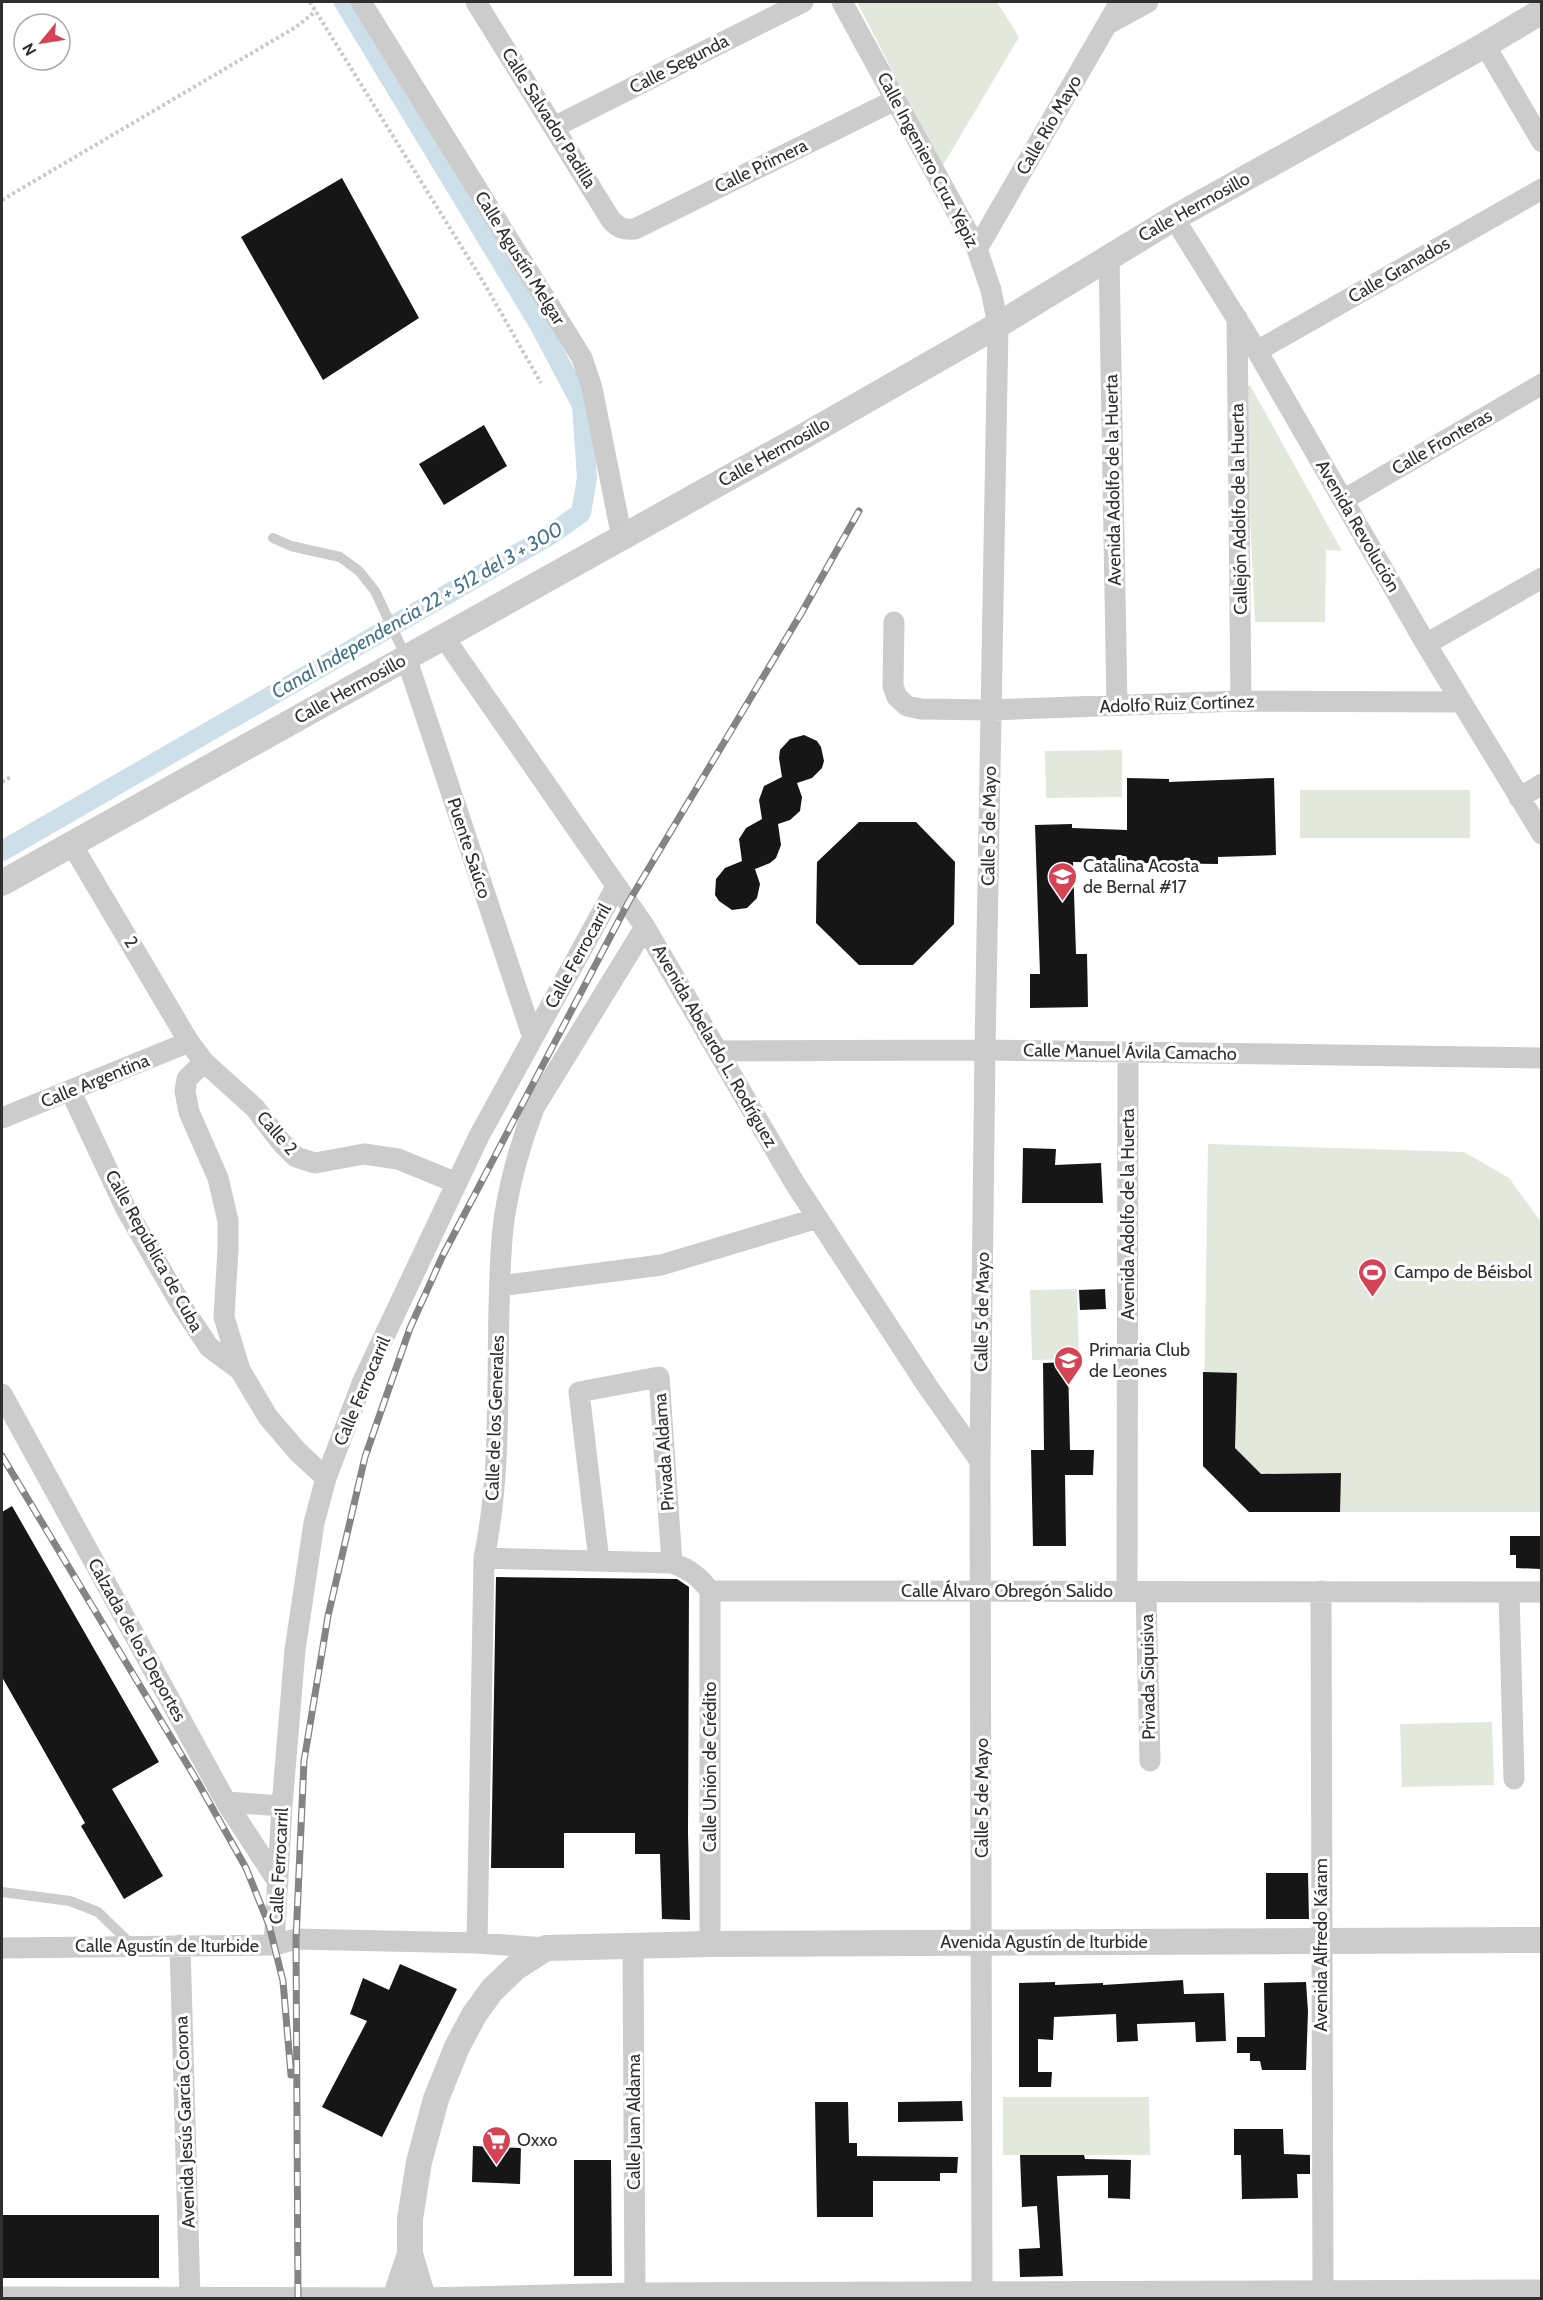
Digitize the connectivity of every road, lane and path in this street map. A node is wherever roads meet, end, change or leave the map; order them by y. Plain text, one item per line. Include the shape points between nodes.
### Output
1 (310, 2) edge
2 (361, 2) edge
3 (476, 2) edge
4 (803, 2) edge
5 (842, 2) edge
6 (1120, 2) edge
7 (1149, 2) edge
8 (316, 11) junction
9 (1542, 11) edge
10 (1108, 24) junction
11 (1485, 45) junction
12 (895, 100) junction
13 (554, 127) junction
14 (1542, 142) edge
15 (1542, 189) edge
16 (2, 200) edge
17 (1174, 218) junction
18 (626, 230) joint
19 (977, 249) junction
20 (1109, 256) junction
21 (1237, 317) junction
22 (998, 325) junction
23 (1257, 351) junction
24 (541, 383) dead end
25 (1542, 384) edge
26 (1343, 500) junction
27 (273, 538) dead end
28 (622, 538) junction
29 (1542, 578) edge
30 (894, 622) dead end
31 (443, 636) junction
32 (1426, 644) junction
33 (406, 656) junction
34 (1241, 701) junction
35 (1460, 702) junction
36 (1117, 705) junction
37 (991, 710) junction
38 (12, 776) dead end
39 (2, 782) edge
40 (1542, 784) edge
41 (1519, 798) junction
42 (1542, 834) edge
43 (71, 843) junction
44 (2, 883) edge
45 (616, 887) junction
46 (645, 927) junction
47 (533, 1038) junction
48 (189, 1042) junction
49 (985, 1050) junction
50 (718, 1051) junction
51 (1128, 1053) junction
52 (1542, 1058) edge
53 (204, 1062) junction
54 (71, 1092) junction
55 (2, 1118) edge
56 (457, 1183) junction
57 (818, 1218) junction
58 (500, 1286) junction
59 (240, 1370) junction
60 (2, 1394) edge
61 (980, 1461) junction
62 (326, 1478) junction
63 (484, 1558) junction
64 (599, 1561) junction
65 (672, 1563) junction
66 (710, 1590) junction
67 (1321, 1590) junction
68 (982, 1591) junction
69 (1137, 1592) junction
70 (1509, 1592) junction
71 (1542, 1592) edge
72 (1150, 1761) dead end
73 (1514, 1779) dead end
74 (226, 1802) junction
75 (282, 1806) junction
76 (278, 1882) junction
77 (2, 1892) edge
78 (1542, 1940) edge
79 (1320, 1941) junction
80 (477, 1943) junction
81 (982, 1943) junction
82 (710, 1944) junction
83 (132, 1945) junction
84 (180, 1945) junction
85 (274, 1945) junction
86 (633, 1945) junction
87 (2, 1948) edge
88 (546, 1948) junction
89 (410, 2254) junction
90 (1542, 2290) edge
91 (982, 2295) edge
92 (1323, 2295) edge
93 (635, 2296) edge
94 (2, 2297) edge
95 (190, 2298) edge
96 (395, 2298) edge
97 (423, 2298) edge

1 - 8 path
2 - 28 street, Calle Agustín Melgar via 582,358 592,388
3 - 13 street, Calle Salvador Padilla
4 - 13 street, Calle Segunda
5 - 12 street, Calle Ingeniero Cruz Yépiz
6 - 10 street, Calle Río Mayo
7 - 10 street
8 - 16 path via 296,27
8 - 24 path
9 - 11 street, Calle Hermosillo
10 - 19 street, Calle Río Mayo
11 - 14 street
11 - 17 street, Calle Hermosillo
12 - 18 street, Calle Primera
12 - 19 street, Calle Ingeniero Cruz Yépiz
13 - 18 street, Calle Salvador Padilla via 611,220
15 - 23 street, Calle Granados
17 - 20 street, Calle Hermosillo
17 - 21 street, Avenida Revolución
19 - 22 street, Calle Ingeniero Cruz Yépiz
20 - 22 street, Calle Hermosillo
20 - 36 street, Avenida Adolfo de la Huerta
21 - 23 street, Avenida Revolución
21 - 34 street, Callejón Adolfo de la Huerta
22 - 28 street, Calle Hermosillo
22 - 37 street, Calle 5 de Mayo
23 - 26 street, Avenida Revolución
25 - 26 street, Calle Fronteras
26 - 32 street, Avenida Revolución
27 - 33 lane via 340,557 359,571 375,591
28 - 31 street, Calle Hermosillo
29 - 32 street
30 - 37 street, Adolfo Ruiz Cortínez via 893,686 897,697 907,706 921,709
31 - 33 street, Calle Hermosillo
31 - 45 street, Avenida Abelardo L. Rodríguez
32 - 35 street, Avenida Revolución
33 - 43 street, Calle Hermosillo
33 - 47 street, Puente Saúco
34 - 35 street, Adolfo Ruiz Cortínez
34 - 36 street, Adolfo Ruiz Cortínez
35 - 41 street, Avenida Revolución
36 - 37 street, Adolfo Ruiz Cortínez
37 - 49 street, Calle 5 de Mayo
38 - 39 path
40 - 41 street
41 - 42 street, Avenida Revolución
43 - 44 street, Calle Hermosillo
43 - 48 street, 2
45 - 46 street, Avenida Abelardo L. Rodríguez
45 - 47 street, Calle Ferrocarril
46 - 50 street, Avenida Abelardo L. Rodríguez
46 - 58 street, Calle de los Generales via 534,1108 522,1138 504,1215
47 - 56 street, Calle Ferrocarril
48 - 53 street, Calle 2
48 - 54 street, Calle Argentina
49 - 50 street, Calle Manuel Ávila Camacho
49 - 51 street, Calle Manuel Ávila Camacho
49 - 61 street, Calle 5 de Mayo
50 - 57 street, Avenida Abelardo L. Rodríguez
51 - 52 street, Calle Manuel Ávila Camacho
51 - 69 street, Avenida Adolfo de la Huerta
53 - 56 street, Calle 2 via 255,1108 296,1157 315,1164 364,1154 398,1159
53 - 59 street via 187,1079 185,1091 189,1112 218,1178 228,1221 224,1317
54 - 55 street, Calle Argentina
54 - 59 street, Calle República de Cuba via 126,1209 183,1308 209,1347
56 - 62 street, Calle Ferrocarril via 363,1381
57 - 58 street via 661,1265
57 - 61 street, Avenida Abelardo L. Rodríguez
58 - 63 street, Calle de los Generales via 495,1473
59 - 62 street, Calle República de Cuba via 268,1417
60 - 74 street, Calzada de los Deportes
61 - 68 street, Calle 5 de Mayo
62 - 75 street, Calle Ferrocarril via 314,1523 296,1650
63 - 64 street
63 - 80 street, Calle de los Generales
64 - 65 street
64 - 65 street, Privada Aldama via 579,1392 659,1377
65 - 66 street via 698,1576
66 - 68 street, Calle Álvaro Obregón Salido
66 - 82 street, Calle Unión de Crédito
67 - 69 street, Calle Álvaro Obregón Salido
67 - 70 street, Calle Álvaro Obregón Salido
67 - 79 street, Avenida Alfredo Káram
68 - 69 street, Calle Álvaro Obregón Salido
68 - 81 street, Calle 5 de Mayo
69 - 72 street, Privada Siquisiva
70 - 71 street, Calle Álvaro Obregón Salido
70 - 73 street
74 - 75 street
74 - 76 street, Calzada de los Deportes
75 - 76 street, Calle Ferrocarril
76 - 85 street, Calle Ferrocarril
77 - 83 lane via 70,1900 98,1912
78 - 79 street, Avenida Agustín de Iturbide
79 - 81 street, Avenida Agustín de Iturbide
79 - 92 street, Avenida Alfredo Káram
80 - 85 street, Calle Agustín de Iturbide via 296,1939
80 - 88 street, Calle Agustín de Iturbide
81 - 82 street, Avenida Agustín de Iturbide
81 - 91 street, Calle 5 de Mayo
82 - 86 street, Avenida Agustín de Iturbide
83 - 84 street, Calle Agustín de Iturbide
83 - 87 street, Calle Agustín de Iturbide
84 - 85 street, Calle Agustín de Iturbide
84 - 95 street, Avenida Jesús García Corona
86 - 88 street, Avenida Agustín de Iturbide
86 - 93 street, Calle Juan Aldama
88 - 89 street via 515,1968 492,1990 457,2047 436,2099 419,2162 410,2219
89 - 96 street
89 - 97 street
90 - 92 street
91 - 92 street
91 - 93 street
93 - 97 street
94 - 95 street
95 - 96 street
96 - 97 street

